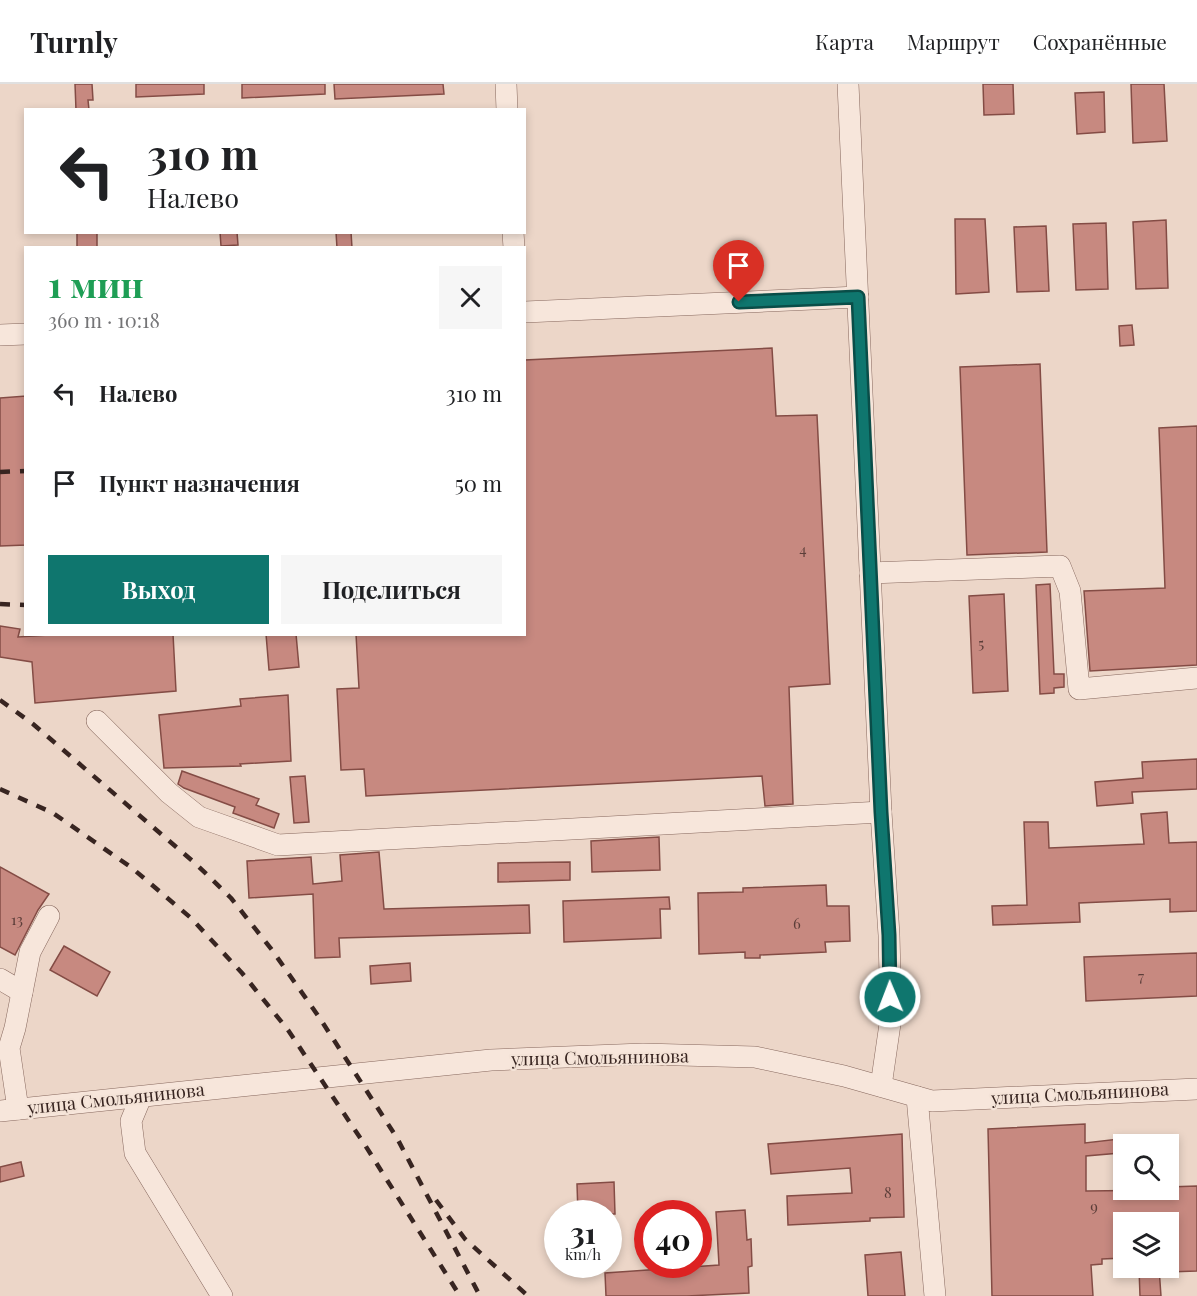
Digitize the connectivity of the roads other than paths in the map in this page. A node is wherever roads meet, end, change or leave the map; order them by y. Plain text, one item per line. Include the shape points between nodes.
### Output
1 (506, 84) edge
2 (848, 84) edge
3 (507, 108) edge
4 (858, 297) junction
5 (526, 312) edge
6 (24, 334) edge
7 (0, 335) edge
8 (870, 573) junction
9 (1197, 678) edge
10 (97, 722) dead end
11 (881, 812) junction
12 (49, 916) dead end
13 (0, 979) edge
14 (22, 992) junction
15 (881, 1086) junction
16 (1197, 1089) edge
17 (141, 1097) junction
18 (916, 1097) junction
19 (9, 1110) edge
20 (222, 1296) edge
21 (934, 1296) edge

1 - 3 street
2 - 4 street
4 - 5 street
4 - 8 street
6 - 7 street
8 - 9 street via 1060,566 1070,591 1079,689
8 - 11 street
10 - 11 street via 199,817 278,845
11 - 15 street via 891,1017
12 - 14 street via 30,952
13 - 14 street
14 - 19 street via 9,1048 14,1087
15 - 17 street, улица Смольянинова via 755,1057 644,1054 491,1060
15 - 18 street, улица Смольянинова
16 - 18 street, улица Смольянинова via 932,1101
17 - 19 street, улица Смольянинова
17 - 20 street via 131,1121 135,1153
18 - 21 street

